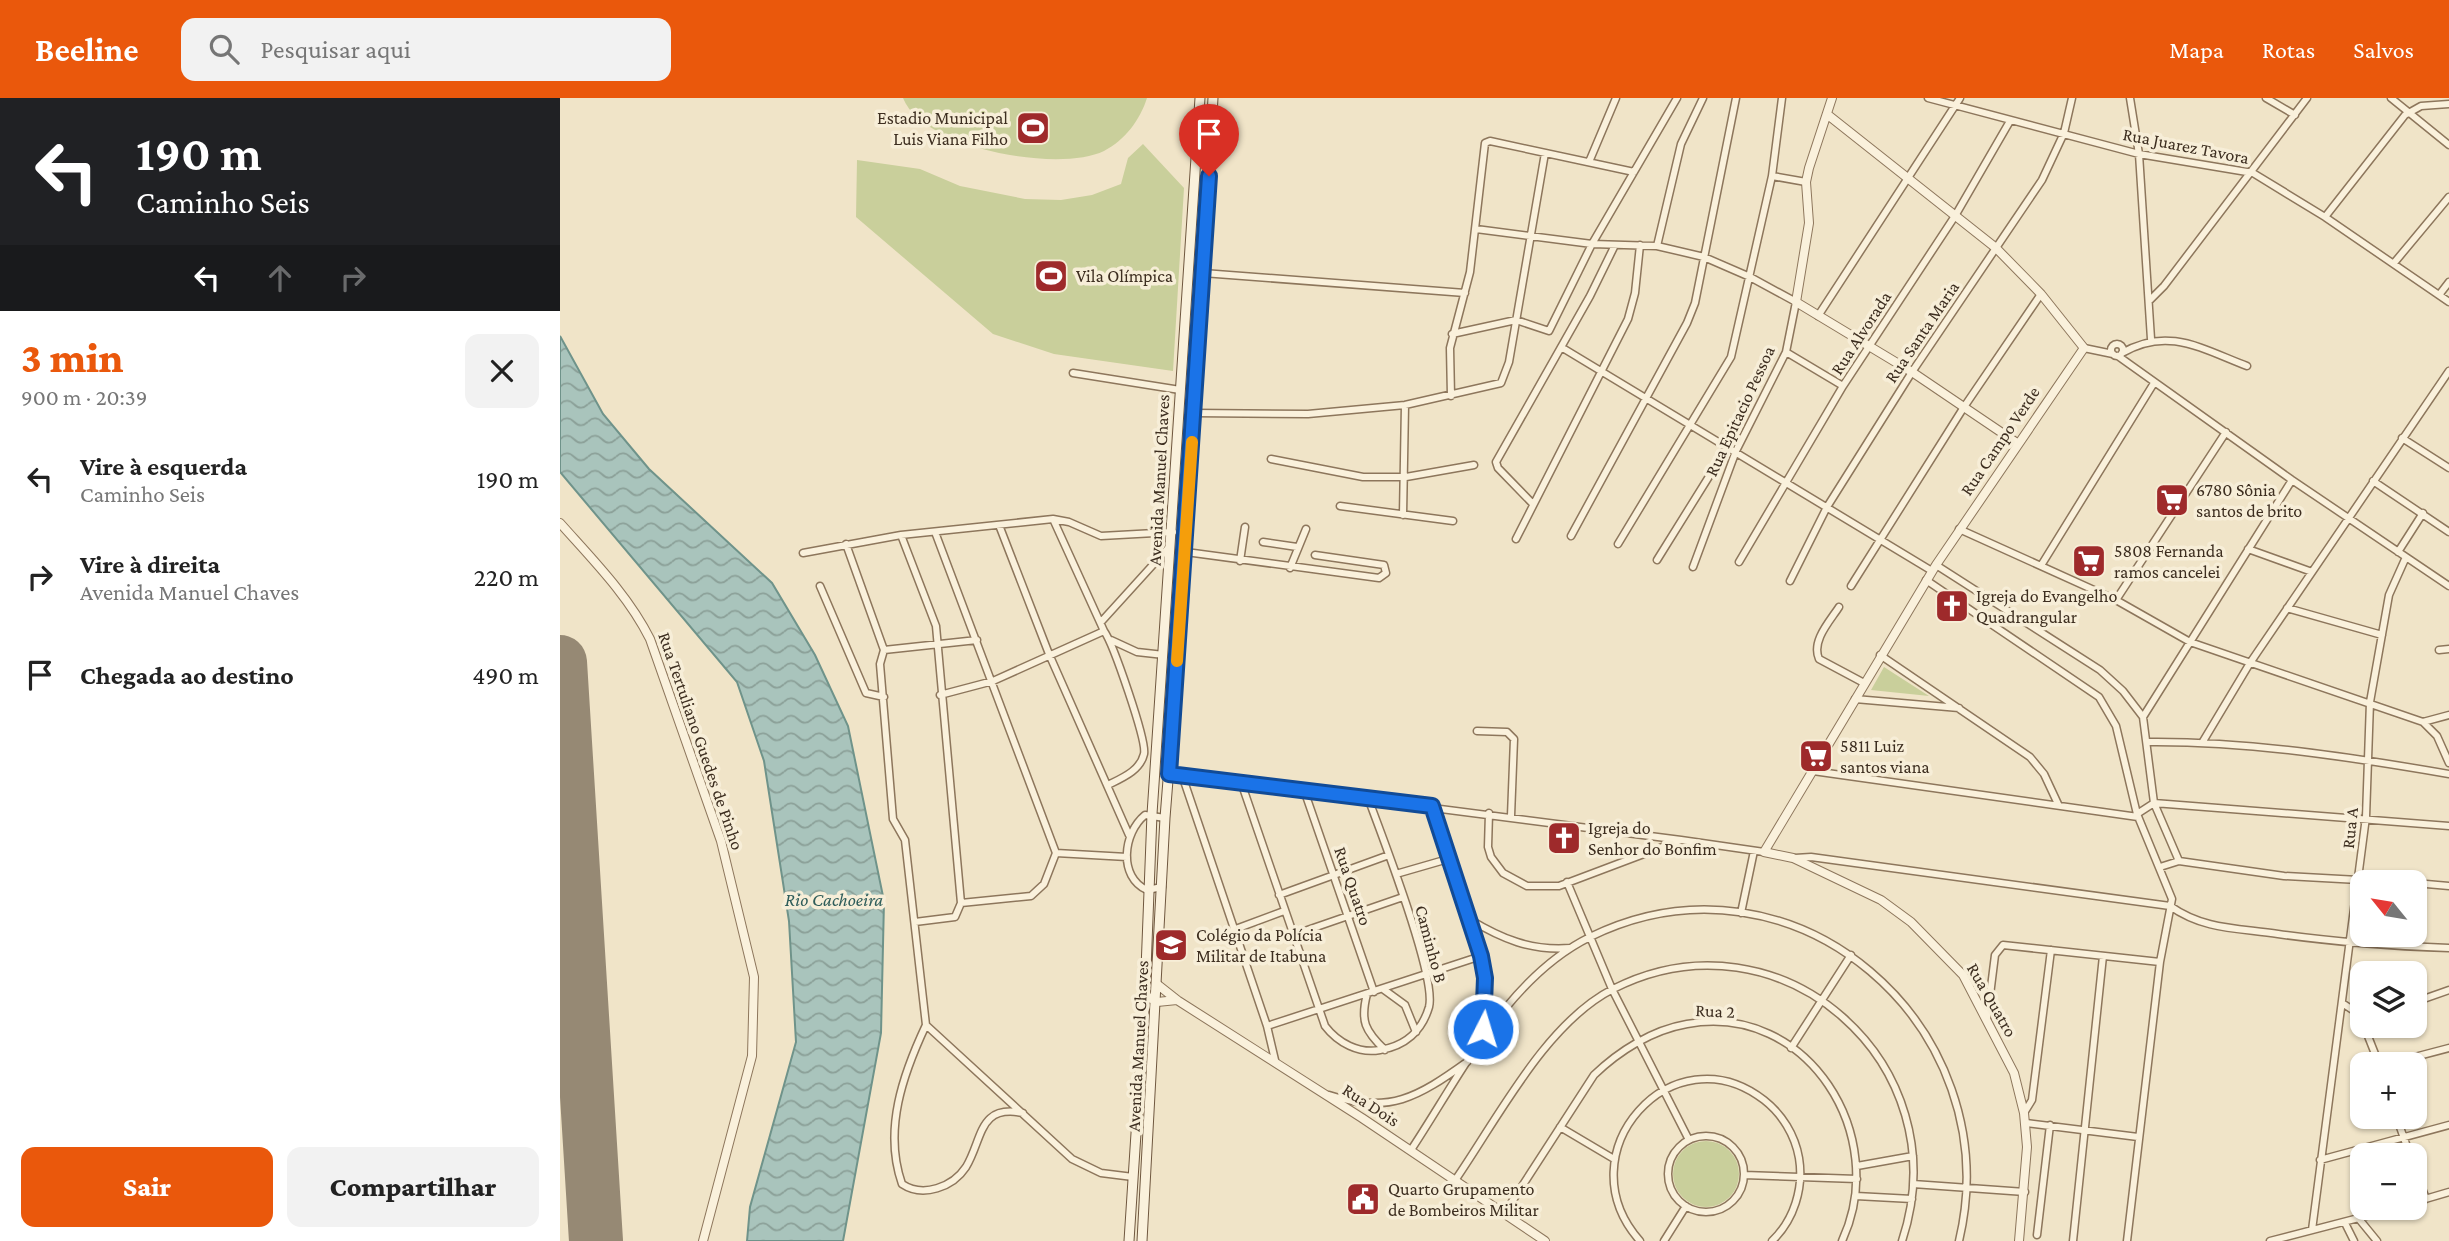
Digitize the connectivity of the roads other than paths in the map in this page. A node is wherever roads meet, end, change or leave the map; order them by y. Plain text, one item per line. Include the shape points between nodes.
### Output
1 (1200, 98) edge
2 (1213, 98) edge
3 (1616, 98) edge
4 (1677, 98) edge
5 (1703, 98) edge
6 (1736, 98) edge
7 (1782, 98) edge
8 (1832, 98) edge
9 (1928, 98) edge
10 (1960, 98) edge
11 (2072, 98) edge
12 (2130, 98) edge
13 (2266, 98) edge
14 (2307, 98) edge
15 (2391, 98) edge
16 (2449, 104) edge
17 (1955, 106) junction
18 (2410, 111) junction
19 (1828, 115) junction
20 (2295, 115) junction
21 (2010, 121) junction
22 (2064, 133) junction
23 (2449, 145) edge
24 (1545, 153) junction
25 (2138, 154) junction
26 (1590, 162) junction
27 (1634, 172) junction
28 (2253, 173) junction
29 (1772, 176) junction
30 (1909, 177) junction
31 (1806, 182) junction
32 (2449, 197) edge
33 (1955, 216) junction
34 (2325, 217) junction
35 (1476, 229) junction
36 (1530, 236) junction
37 (1592, 244) junction
38 (1612, 245) junction
39 (1640, 245) junction
40 (1657, 246) junction
41 (1996, 248) junction
42 (1704, 257) junction
43 (2394, 263) junction
44 (1203, 273) junction
45 (1750, 276) junction
46 (2449, 282) edge
47 (1465, 293) junction
48 (2041, 294) junction
49 (2439, 295) junction
50 (2150, 300) junction
51 (1796, 302) junction
52 (2449, 302) edge
53 (1818, 316) junction
54 (1516, 320) junction
55 (1452, 334) junction
56 (2151, 339) junction
57 (2139, 343) junction
58 (2117, 344) junction
59 (1869, 346) junction
60 (1561, 347) junction
61 (2086, 348) junction
62 (1786, 352) junction
63 (2118, 354) junction
64 (2247, 366) dead end
65 (1604, 370) junction
66 (2449, 371) edge
67 (1912, 372) junction
68 (1073, 373) dead end
69 (2154, 383) junction
70 (1843, 387) junction
71 (1180, 390) junction
72 (1451, 396) junction
73 (1649, 397) junction
74 (1405, 405) junction
75 (1964, 407) junction
76 (1194, 413) junction
77 (1693, 425) junction
78 (2226, 432) junction
79 (2402, 438) junction
80 (2017, 443) junction
81 (1728, 446) junction
82 (1736, 451) junction
83 (1271, 458) dead end
84 (1474, 465) dead end
85 (2449, 468) edge
86 (1406, 477) junction
87 (2292, 480) junction
88 (1786, 481) junction
89 (2373, 481) junction
90 (1532, 503) junction
91 (1340, 506) dead end
92 (1827, 508) junction
93 (2423, 513) junction
94 (1403, 514) junction
95 (2348, 517) junction
96 (1053, 519) junction
97 (1453, 521) dead end
98 (560, 523) edge
99 (999, 524) junction
100 (1245, 527) dead end
101 (1306, 529) dead end
102 (1959, 529) junction
103 (935, 532) junction
104 (1173, 532) junction
105 (2449, 532) edge
106 (901, 535) junction
107 (1571, 536) dead end
108 (1881, 538) junction
109 (1516, 540) dead end
110 (1263, 542) dead end
111 (846, 544) junction
112 (1618, 544) dead end
113 (1172, 545) junction
114 (1297, 547) junction
115 (2248, 549) junction
116 (1186, 552) junction
117 (2398, 552) junction
118 (803, 553) dead end
119 (1315, 555) dead end
120 (2406, 557) junction
121 (1240, 561) junction
122 (1657, 561) dead end
123 (1740, 562) dead end
124 (2042, 564) junction
125 (1693, 567) dead end
126 (1290, 568) junction
127 (1934, 568) junction
128 (2312, 572) junction
129 (1926, 580) junction
130 (1790, 581) dead end
131 (2449, 585) edge
132 (820, 586) dead end
133 (1851, 586) dead end
134 (2116, 600) junction
135 (1839, 607) dead end
136 (2287, 608) junction
137 (1101, 622) junction
138 (1104, 631) junction
139 (2382, 635) junction
140 (977, 640) junction
141 (1111, 640) junction
142 (2190, 642) junction
143 (936, 643) junction
144 (2449, 649) edge
145 (884, 650) junction
146 (2439, 650) dead end
147 (1049, 654) junction
148 (1164, 655) junction
149 (1880, 655) junction
150 (2250, 663) junction
151 (993, 681) junction
152 (1864, 683) junction
153 (940, 695) junction
154 (884, 697) junction
155 (1854, 699) junction
156 (2370, 702) junction
157 (1961, 708) junction
158 (2449, 715) edge
159 (2143, 717) junction
160 (2423, 722) junction
161 (1477, 731) dead end
162 (2148, 742) junction
163 (2202, 743) junction
164 (2368, 760) junction
165 (2449, 762) edge
166 (1813, 771) junction
167 (1169, 774) junction
168 (2449, 774) edge
169 (1182, 775) junction
170 (1241, 782) junction
171 (1108, 785) junction
172 (1304, 790) junction
173 (1368, 797) junction
174 (2154, 803) junction
175 (2058, 804) junction
176 (1432, 806) junction
177 (1489, 813) junction
178 (1152, 814) junction
179 (1511, 816) junction
180 (2137, 816) junction
181 (2366, 817) junction
182 (1165, 818) junction
183 (2449, 826) edge
184 (1129, 835) junction
185 (1681, 840) junction
186 (1754, 851) junction
187 (1764, 852) junction
188 (1056, 853) junction
189 (1389, 855) junction
190 (1127, 857) junction
191 (1793, 858) junction
192 (1448, 859) junction
193 (2179, 861) junction
194 (2160, 867) junction
195 (2359, 870) edge
196 (1396, 874) junction
197 (1333, 876) junction
198 (2350, 880) edge
199 (1567, 883) junction
200 (2427, 884) edge
201 (2449, 886) edge
202 (1162, 887) junction
203 (1147, 890) junction
204 (1279, 895) junction
205 (1403, 898) junction
206 (961, 903) junction
207 (2170, 906) junction
208 (1284, 911) junction
209 (1741, 913) junction
210 (1347, 917) junction
211 (1467, 918) junction
212 (915, 922) junction
213 (1233, 930) junction
214 (1293, 935) junction
215 (1590, 937) junction
216 (2350, 937) edge
217 (2349, 944) junction
218 (1572, 948) junction
219 (2449, 948) edge
220 (2051, 950) junction
221 (1851, 955) junction
222 (1481, 956) junction
223 (2103, 956) junction
224 (2160, 962) junction
225 (1426, 974) junction
226 (1158, 985) junction
227 (1383, 989) junction
228 (1612, 989) junction
229 (2449, 990) edge
230 (1371, 993) junction
231 (1145, 995) junction
232 (2427, 998) edge
233 (1822, 999) junction
234 (1177, 1000) junction
235 (1157, 1002) junction
236 (2342, 1003) junction
237 (2350, 1010) edge
238 (1318, 1011) junction
239 (1987, 1020) junction
240 (926, 1025) junction
241 (1267, 1026) junction
242 (1416, 1032) junction
243 (1481, 1042) junction
244 (1641, 1042) junction
245 (1791, 1048) junction
246 (2449, 1048) edge
247 (1385, 1050) junction
248 (2427, 1054) edge
249 (1471, 1059) junction
250 (1275, 1060) junction
251 (1664, 1090) junction
252 (1325, 1094) junction
253 (1023, 1113) junction
254 (2024, 1113) junction
255 (2026, 1123) junction
256 (2050, 1125) junction
257 (2449, 1125) edge
258 (1560, 1127) junction
259 (2401, 1129) edge
260 (2084, 1131) junction
261 (2138, 1138) junction
262 (2404, 1139) junction
263 (1689, 1140) junction
264 (2406, 1143) edge
265 (1411, 1150) junction
266 (1913, 1156) junction
267 (1614, 1159) junction
268 (2320, 1160) junction
269 (1857, 1166) junction
270 (1744, 1175) junction
271 (1133, 1177) junction
272 (1800, 1177) junction
273 (1456, 1179) junction
274 (1857, 1179) junction
275 (1913, 1184) junction
276 (1967, 1187) junction
277 (2025, 1192) junction
278 (2449, 1192) edge
279 (1856, 1196) junction
280 (1912, 1199) junction
281 (2427, 1199) edge
282 (1686, 1206) junction
283 (1504, 1214) junction
284 (2356, 1220) edge
285 (2360, 1220) edge
286 (2345, 1223) junction
287 (2312, 1230) junction
288 (2037, 1235) dead end
289 (1143, 1240) edge
290 (703, 1241) edge
291 (1129, 1241) edge
292 (1545, 1241) edge
293 (1640, 1241) edge
294 (1664, 1241) edge
295 (1772, 1241) edge
296 (1842, 1241) edge
297 (1902, 1241) edge
298 (1959, 1241) edge
299 (2020, 1241) edge
300 (2073, 1241) edge
301 (2127, 1241) edge
302 (2270, 1241) edge
303 (2354, 1241) edge
304 (2377, 1241) edge

1 - 71 main road, Avenida Manuel Chaves
2 - 44 main road, Avenida Manuel Chaves
3 - 26 street
4 - 27 street
5 - 40 street via 1681,144
6 - 42 street
7 - 29 street
8 - 19 street
9 - 17 street, Rua Juarez Tavora
10 - 17 street
11 - 22 street, Rua Santa Maria
12 - 25 street
13 - 20 street
14 - 20 street
15 - 18 street
16 - 18 street
17 - 21 street, Rua Juarez Tavora
17 - 30 street
18 - 23 street
18 - 34 street
19 - 30 street
19 - 31 street
20 - 28 street
21 - 22 street, Rua Juarez Tavora
21 - 33 street, Rua Alvorada
22 - 25 street, Rua Juarez Tavora
22 - 41 street, Rua Santa Maria via 2037,188
24 - 26 street
24 - 35 street via 1485,143
24 - 36 street
25 - 28 street, Rua Juarez Tavora
25 - 50 street
26 - 27 street
27 - 37 street
28 - 34 street, Rua Juarez Tavora
28 - 50 street
29 - 31 street
29 - 45 street
30 - 33 street
30 - 53 street
31 - 51 street, Rua Epitacio Pessoa via 1809,223
32 - 43 street
33 - 41 street
33 - 59 street, Rua Alvorada
34 - 43 street, Rua Juarez Tavora
35 - 36 street
35 - 47 street
36 - 37 street
36 - 54 street
37 - 38 street
37 - 54 street via 1549,331
38 - 39 street
38 - 60 street
39 - 40 street
39 - 65 street via 1632,308
40 - 42 street
41 - 48 street
41 - 67 street, Rua Santa Maria
42 - 45 street
42 - 73 street via 1687,323
43 - 49 street, Rua Juarez Tavora
44 - 47 street
44 - 76 main road, Avenida Manuel Chaves
45 - 51 street
45 - 77 street via 1731,357
46 - 49 street
47 - 55 street
48 - 61 street
48 - 75 street
49 - 52 street, Rua Juarez Tavora
50 - 56 street
51 - 53 street
51 - 62 street, Rua Epitacio Pessoa
53 - 59 street
54 - 55 street
54 - 72 street via 1501,383
55 - 72 street
56 - 57 street
56 - 64 street via 2178,341
57 - 58 street
57 - 63 street
58 - 61 street
58 - 63 street
58 - 63 street
59 - 67 street
59 - 70 street, Rua Alvorada
60 - 65 street
60 - 90 street via 1497,460 1497,467
61 - 63 street
61 - 80 street, Rua Campo Verde
62 - 70 street
62 - 82 street, Rua Epitacio Pessoa
63 - 69 street
65 - 73 street
65 - 90 street
66 - 79 street
67 - 75 street
67 - 92 street, Rua Santa Maria
68 - 71 street
69 - 78 street
69 - 124 street
70 - 88 street, Rua Alvorada
71 - 104 main road, Avenida Manuel Chaves
72 - 74 street
73 - 77 street
73 - 107 street
74 - 76 street via 1308,414
74 - 86 street
75 - 80 street
75 - 108 street
76 - 116 main road, Avenida Manuel Chaves
77 - 81 street
77 - 112 street
78 - 87 street
78 - 134 street
79 - 85 street
79 - 89 street
80 - 102 street, Rua Campo Verde
81 - 82 street
81 - 122 street
82 - 88 street
82 - 125 street, Rua Epitacio Pessoa
83 - 86 street via 1335,474
84 - 86 street
86 - 94 street
87 - 95 street
87 - 115 street
88 - 92 street
88 - 123 street, Rua Alvorada
89 - 93 street
89 - 95 street
90 - 109 street
91 - 94 street
92 - 108 street
92 - 130 street, Rua Santa Maria
93 - 105 street
93 - 117 street
94 - 97 street
95 - 117 street
95 - 128 street
96 - 99 street
96 - 104 street via 1101,536
96 - 137 street
98 - 290 street, Rua Tertuliano Guedes de Pinho via 614,585 650,639 721,841 751,965 752,1056
99 - 103 street
99 - 147 street
100 - 121 street
101 - 114 street
102 - 124 street
102 - 127 street, Rua Campo Verde
103 - 106 street
103 - 140 street
104 - 113 main road, Avenida Manuel Chaves
106 - 111 street
106 - 143 street via 933,612
108 - 127 street
108 - 133 street
110 - 114 street
111 - 118 street
111 - 145 street
113 - 137 street
113 - 148 main road, Avenida Manuel Chaves
114 - 126 street
115 - 128 street
115 - 142 street
116 - 121 street
116 - 167 main road, Avenida Manuel Chaves
117 - 120 street
119 - 126 street via 1384,565 1385,575
120 - 131 street
120 - 139 street, Rua A via 2389,595
121 - 126 street
124 - 134 street
127 - 129 street, Rua Campo Verde
127 - 159 street via 2100,670
128 - 136 street
129 - 149 street, Rua Campo Verde
129 - 180 street via 2099,697 2120,738
132 - 154 street via 866,694
134 - 142 street
135 - 152 street via 1820,636 1817,654
136 - 139 street
136 - 150 street
137 - 138 street
138 - 141 street
138 - 147 street
139 - 156 street, Rua A
140 - 143 street
140 - 151 street
141 - 148 street via 1137,652
141 - 171 street via 1145,745 1135,770
142 - 150 street
142 - 159 street
143 - 145 street
143 - 153 street
144 - 146 street
145 - 154 street via 880,660
147 - 151 street
147 - 171 street
148 - 178 main road, Avenida Manuel Chaves
149 - 152 street, Rua Campo Verde
149 - 157 street
150 - 156 street
150 - 163 street
151 - 153 street
151 - 188 street
152 - 155 street, Rua Campo Verde
153 - 206 street
154 - 212 street via 893,819 905,840
155 - 157 street
155 - 166 street, Rua Campo Verde
156 - 160 street
156 - 164 street, Rua A
157 - 175 street via 2030,757
158 - 160 street
159 - 162 street
160 - 165 street via 2437,736
161 - 179 street via 1507,732 1514,738
162 - 163 street
162 - 174 street
163 - 164 street
164 - 168 street
164 - 181 street, Rua A
166 - 175 street
166 - 187 street, Rua Campo Verde
167 - 169 street, Rua Quatro
167 - 182 main road, Avenida Manuel Chaves
169 - 170 street, Rua Quatro
169 - 213 street
170 - 172 street, Rua Quatro
170 - 204 street
171 - 184 street
172 - 173 street, Rua Quatro
172 - 197 street, Rua Quatro
173 - 176 street, Rua Quatro
173 - 189 street, Caminho B
174 - 180 street
174 - 181 street
174 - 193 street
175 - 180 street
176 - 177 street, Rua Quatro
176 - 192 street
177 - 179 street, Rua Quatro
177 - 199 street via 1488,847 1503,873 1527,886
178 - 182 street
178 - 184 street via 1138,821
178 - 203 main road, Avenida Manuel Chaves
179 - 185 street, Rua Quatro
180 - 194 street
181 - 183 street
181 - 195 street, Rua A
182 - 202 main road, Avenida Manuel Chaves
184 - 190 street
185 - 186 street, Rua Quatro
185 - 199 street
186 - 187 street, Rua Quatro
186 - 209 street
187 - 191 street, Rua Quatro
188 - 190 street
188 - 206 street via 1044,884 1031,896
189 - 196 street, Caminho B
189 - 197 street
190 - 203 street via 1133,879
191 - 207 street
191 - 239 street, Rua Quatro via 1849,882 1911,922 1963,975
192 - 196 street
192 - 211 street
193 - 194 street
193 - 198 street via 2284,876
194 - 207 street via 2171,890
196 - 205 street, Caminho B
197 - 204 street
197 - 210 street, Rua Quatro
199 - 215 street
200 - 201 street
202 - 203 street
202 - 226 main road, Avenida Manuel Chaves
203 - 231 main road, Avenida Manuel Chaves
204 - 208 street
205 - 210 street
205 - 225 street, Caminho B
206 - 212 street via 955,917
207 - 217 street via 2189,919 2215,927
207 - 224 street
208 - 213 street
208 - 214 street
209 - 215 street via 1675,912
209 - 221 street via 1822,937
210 - 214 street
210 - 230 street, Rua Quatro
211 - 218 street via 1523,946
211 - 222 street
212 - 240 street
213 - 241 street
214 - 238 street
215 - 218 street
215 - 228 street
216 - 217 street, Rua A
217 - 219 street
217 - 236 street, Rua A
218 - 243 street via 1520,990
220 - 223 street
220 - 239 street via 2008,944 1998,948
220 - 254 street via 2032,1100
221 - 233 street
221 - 276 street via 1894,991 1944,1067 1962,1123
222 - 225 street
222 - 243 street via 1486,1000
223 - 224 street
223 - 260 street
224 - 261 street
225 - 227 street
225 - 242 street, Caminho B via 1429,1007
226 - 234 street, Rua Dois
226 - 235 main road, Avenida Manuel Chaves
227 - 230 street
227 - 242 street via 1405,1004
228 - 233 street via 1657,972 1704,966 1752,971
228 - 244 street
228 - 273 street via 1552,1038
229 - 232 street
230 - 238 street
230 - 247 street via 1363,1020
231 - 235 street
231 - 271 main road, Avenida Manuel Chaves
233 - 245 street
233 - 266 street via 1855,1028 1884,1066 1904,1110
234 - 235 street
234 - 250 street, Rua Dois
235 - 289 main road, Avenida Manuel Chaves
236 - 237 street
236 - 268 street, Rua A
238 - 241 street
238 - 247 street via 1331,1035 1346,1044 1364,1051
239 - 254 street, Rua Quatro via 2014,1073
240 - 253 street
240 - 253 street via 898,1099 895,1127 902,1184 928,1191 946,1183 966,1166 986,1122 999,1112
241 - 250 street
242 - 247 street
243 - 249 street
244 - 245 street, Rua 2 via 1688,1024 1723,1023 1757,1031
244 - 251 street
244 - 258 street, Rua 2 via 1594,1075
245 - 269 street, Rua 2 via 1815,1068 1836,1095 1850,1127
246 - 248 street
249 - 252 street via 1434,1086 1393,1104 1356,1104
249 - 265 street
250 - 252 street, Rua Dois
251 - 263 street
251 - 267 street via 1631,1119
251 - 272 street via 1716,1080 1757,1094 1774,1108 1792,1135
252 - 265 street, Rua Dois
253 - 271 street via 1084,1167
254 - 255 street, Rua Quatro
255 - 256 street
255 - 277 street, Rua Quatro
256 - 260 street
256 - 288 street
257 - 262 street
258 - 267 street
258 - 283 street, Rua 2
259 - 262 street
260 - 261 street
260 - 300 street
261 - 301 street
262 - 264 street
262 - 268 street
263 - 270 street via 1706,1136 1727,1142 1739,1154
263 - 282 street via 1673,1156 1668,1172 1672,1189
265 - 273 street, Rua Dois
266 - 269 street
266 - 275 street
267 - 293 street via 1616,1202
268 - 287 street, Rua A
269 - 274 street, Rua 2
270 - 272 street
270 - 282 street via 1740,1192 1724,1208 1707,1212
271 - 291 main road, Avenida Manuel Chaves
272 - 274 street
272 - 295 street via 1794,1209
273 - 283 street, Rua Dois
274 - 279 street, Rua 2
275 - 276 street
275 - 280 street
276 - 277 street
276 - 298 street
277 - 299 street, Rua Quatro
278 - 281 street
279 - 280 street
279 - 296 street, Rua 2
280 - 297 street
282 - 294 street
283 - 292 street, Rua Dois
284 - 286 street
285 - 304 street
286 - 287 street
286 - 303 street
287 - 302 street

